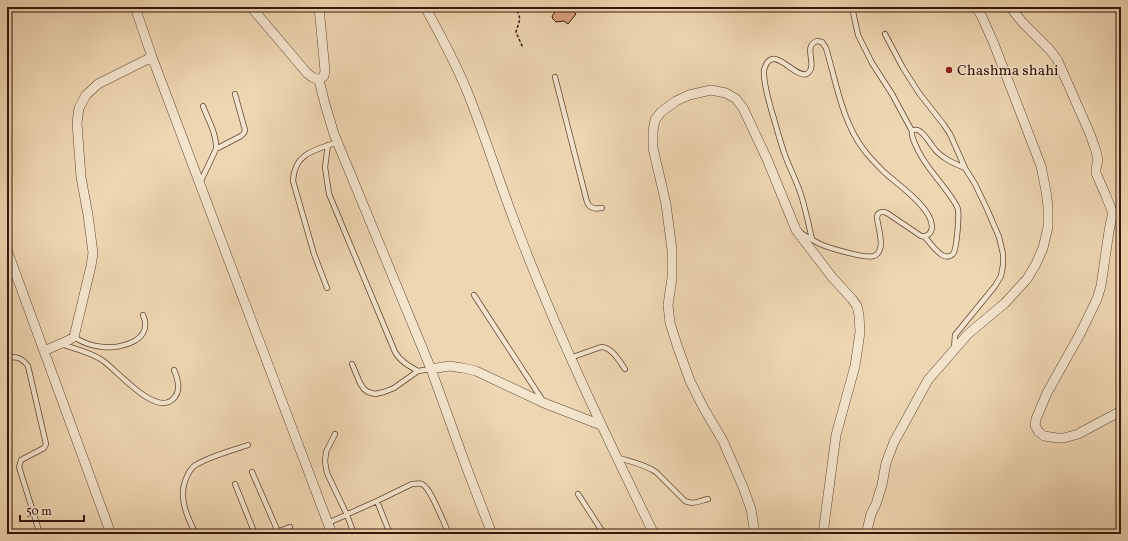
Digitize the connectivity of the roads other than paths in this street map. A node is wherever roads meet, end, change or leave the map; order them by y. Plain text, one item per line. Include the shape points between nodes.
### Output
1 (135, 7) edge
2 (251, 7) edge
3 (319, 7) edge
4 (425, 7) edge
5 (852, 7) edge
6 (976, 7) edge
7 (1010, 7) edge
8 (884, 34) dead end
9 (152, 57) junction
10 (555, 77) dead end
11 (320, 80) junction
12 (235, 94) dead end
13 (203, 106) dead end
14 (912, 131) junction
15 (338, 142) junction
16 (328, 145) junction
17 (216, 149) junction
18 (965, 168) junction
19 (200, 183) junction
20 (602, 208) dead end
21 (796, 230) junction
22 (925, 237) junction
23 (812, 239) junction
24 (7, 250) edge
25 (10, 269) edge
26 (327, 288) dead end
27 (474, 295) dead end
28 (143, 315) dead end
29 (74, 337) junction
30 (61, 344) junction
31 (44, 351) junction
32 (954, 351) junction
33 (7, 358) edge
34 (570, 358) junction
35 (352, 364) dead end
36 (431, 369) junction
37 (625, 369) dead end
38 (174, 370) dead end
39 (418, 371) junction
40 (544, 403) junction
41 (1121, 411) edge
42 (601, 426) junction
43 (335, 434) dead end
44 (248, 445) dead end
45 (617, 458) junction
46 (252, 472) dead end
47 (235, 484) dead end
48 (578, 494) dead end
49 (708, 499) dead end
50 (377, 501) junction
51 (347, 514) junction
52 (328, 523) junction
53 (290, 527) dead end
54 (279, 533) edge
55 (40, 534) edge
56 (111, 534) edge
57 (196, 534) edge
58 (255, 534) edge
59 (271, 534) edge
60 (332, 534) edge
61 (354, 534) edge
62 (390, 534) edge
63 (449, 534) edge
64 (492, 534) edge
65 (604, 534) edge
66 (654, 534) edge
67 (755, 534) edge
68 (823, 534) edge
69 (866, 534) edge

1 - 9 street
2 - 11 street via 307,73
3 - 11 street via 325,71
4 - 34 street via 448,48 467,91 519,235
5 - 14 lane via 858,35
6 - 32 street via 994,44 1037,153 1046,191 1048,227 1044,248 1027,279 968,334
7 - 41 street via 1057,59 1096,151 1096,173 1112,216 1097,299 1047,393 1036,425 1044,436 1064,438 1078,434
8 - 18 lane via 919,93 950,134
9 - 19 street
9 - 29 street via 98,84 86,95 79,108 77,123 81,177 93,253
10 - 20 lane via 587,202 591,208
11 - 15 street
12 - 17 lane via 245,130 240,136
13 - 17 lane via 214,135
14 - 18 lane via 919,130 943,157
14 - 22 lane via 920,155 958,210 953,254 946,257 941,255
15 - 16 lane
15 - 36 street
16 - 26 lane via 308,152 300,159 293,173 293,181 314,254
16 - 39 lane via 325,167 331,200 394,352 403,362
17 - 19 lane
18 - 32 lane via 999,237 1003,265 1001,276 995,286 955,335
19 - 52 street
21 - 23 lane
21 - 67 street via 767,159 743,108 736,99 726,93 711,90 689,95 676,101 655,120 653,148 666,204 672,250 672,278 668,305 670,323 690,381 723,441 743,487 751,509
21 - 68 street via 857,306 860,322 855,366 836,435
22 - 23 lane via 887,213 880,212 877,216 881,247 874,256 837,249
22 - 23 lane via 931,230 929,216 863,149 846,120 826,48 822,42 817,41 810,48 812,64 808,73 801,73 776,59 770,60 764,70 767,93 786,157 802,197
24 - 25 street
25 - 31 street
27 - 40 lane
28 - 29 lane via 146,324 143,333 129,344 103,347 80,342
29 - 30 street
30 - 31 street
30 - 38 lane via 98,357 129,384 159,402 168,402 174,399 177,393
31 - 56 street
32 - 69 street via 928,380 894,442
33 - 55 lane via 18,357 28,366 46,444 44,448 21,460 19,466
34 - 37 lane via 605,347
34 - 42 street
35 - 39 lane via 364,389 374,394 394,388
36 - 39 lane
36 - 40 street via 449,366 476,371
36 - 64 street
40 - 42 street
42 - 45 street
43 - 51 lane via 326,452 325,462 327,473
44 - 57 lane via 201,462 188,474 183,500
45 - 49 lane via 650,468 689,503
45 - 66 street
46 - 54 lane
47 - 58 lane
48 - 65 lane
50 - 51 lane
50 - 62 lane
50 - 63 lane via 412,484 422,484 429,491
51 - 52 lane
51 - 61 lane
52 - 60 street
53 - 54 lane
54 - 59 lane

